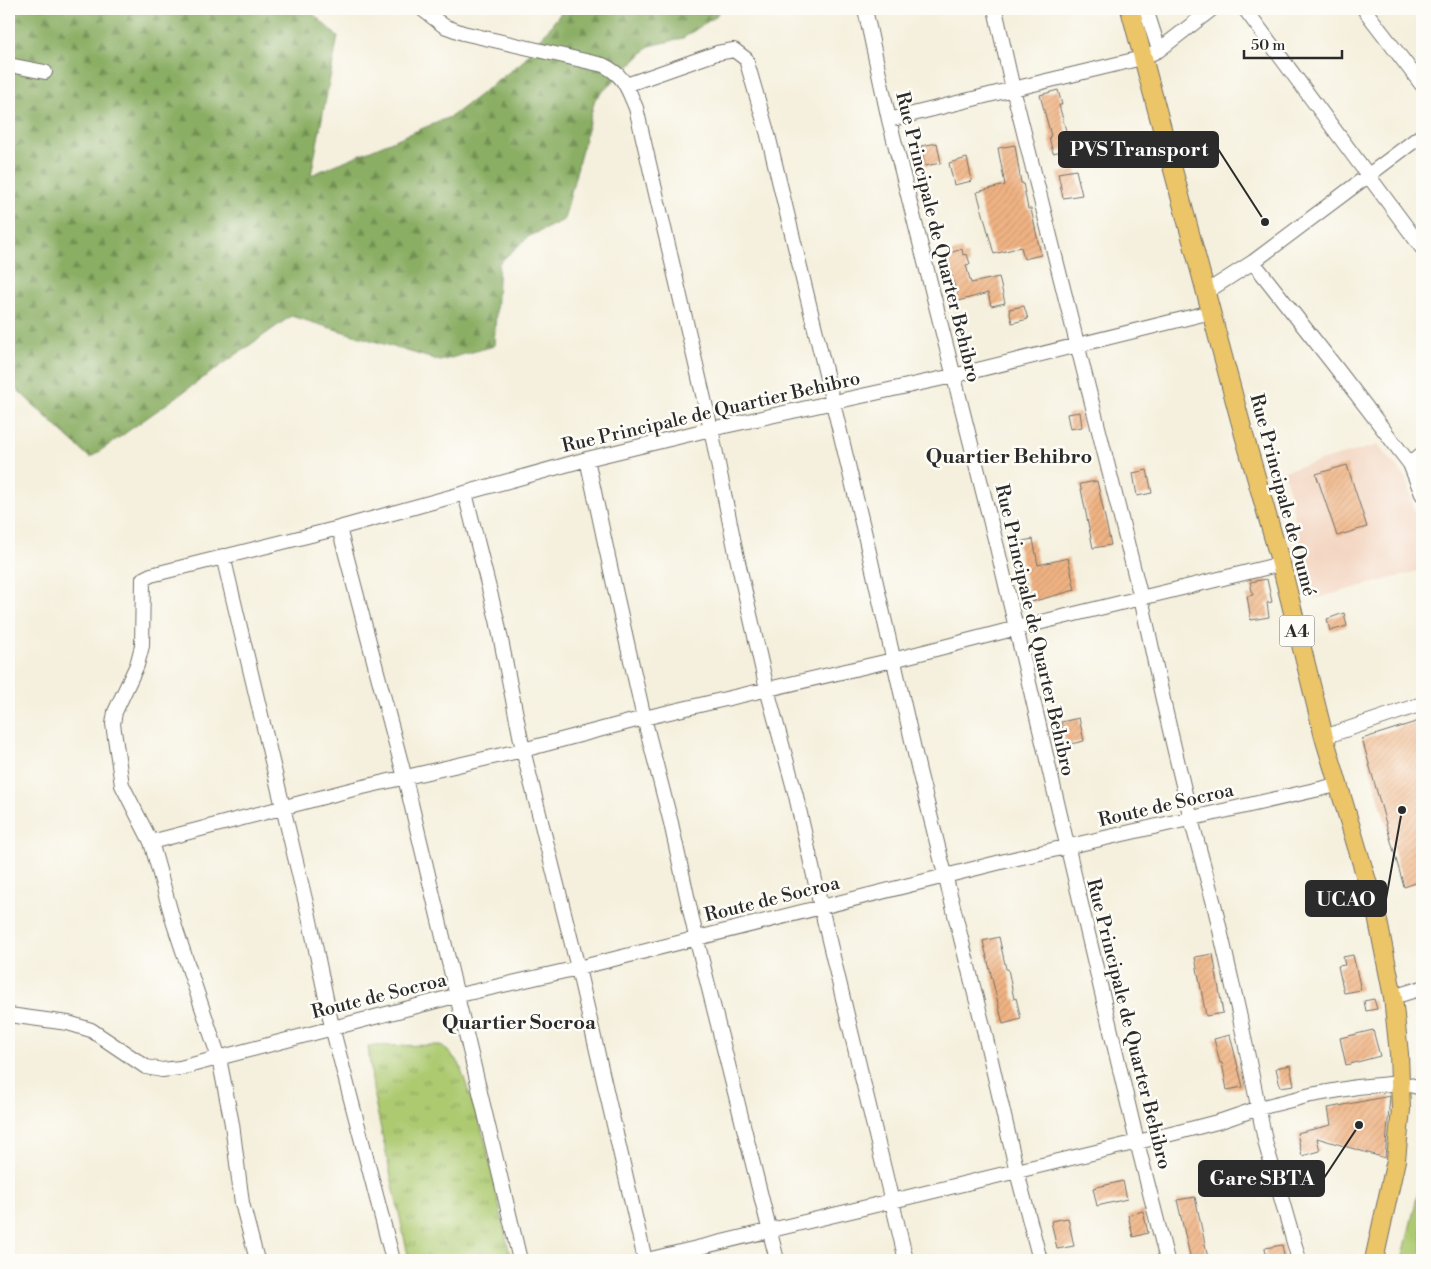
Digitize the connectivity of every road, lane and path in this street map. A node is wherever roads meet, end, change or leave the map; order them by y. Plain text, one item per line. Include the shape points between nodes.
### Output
1 (422, 9) edge
2 (865, 9) edge
3 (995, 9) edge
4 (1130, 9) edge
5 (1146, 9) edge
6 (1212, 9) edge
7 (1246, 9) edge
8 (1364, 9) edge
9 (1159, 50) junction
10 (1142, 58) junction
11 (9, 65) edge
12 (46, 72) dead end
13 (626, 85) junction
14 (1422, 85) edge
15 (1013, 88) junction
16 (889, 120) junction
17 (1422, 135) edge
18 (1368, 177) junction
19 (1422, 248) edge
20 (1253, 262) junction
21 (1206, 292) junction
22 (1211, 312) junction
23 (1078, 345) junction
24 (953, 376) junction
25 (832, 402) junction
26 (711, 428) junction
27 (1422, 454) edge
28 (587, 459) junction
29 (1410, 464) junction
30 (465, 493) junction
31 (1422, 494) edge
32 (339, 528) junction
33 (223, 556) junction
34 (1281, 564) junction
35 (1141, 598) junction
36 (1017, 628) junction
37 (893, 660) junction
38 (767, 689) junction
39 (1422, 704) edge
40 (644, 718) junction
41 (1324, 737) junction
42 (523, 750) junction
43 (405, 778) junction
44 (1337, 785) junction
45 (282, 806) junction
46 (1191, 818) junction
47 (152, 842) junction
48 (1067, 847) junction
49 (945, 875) junction
50 (821, 906) junction
51 (696, 937) junction
52 (578, 968) junction
53 (1422, 988) edge
54 (455, 996) junction
55 (1393, 997) junction
56 (9, 1015) edge
57 (332, 1027) junction
58 (219, 1058) junction
59 (1400, 1083) junction
60 (1422, 1088) edge
61 (1258, 1108) junction
62 (1137, 1142) junction
63 (1017, 1172) junction
64 (892, 1202) junction
65 (770, 1230) junction
66 (257, 1260) edge
67 (393, 1260) edge
68 (520, 1260) edge
69 (646, 1260) edge
70 (777, 1260) edge
71 (906, 1260) edge
72 (1040, 1260) edge
73 (1168, 1260) edge
74 (1299, 1260) edge
75 (1374, 1260) edge

1 - 13 street via 444,26 463,34 603,65 615,71
2 - 16 street, Rue Principale de Quarter Behibro
3 - 15 street
4 - 10 main road, Rue Principale de Oumé / A4
5 - 9 street
6 - 9 street
7 - 18 street
8 - 14 street
9 - 10 street
10 - 15 street
10 - 21 main road, Rue Principale de Oumé / A4
11 - 12 street
13 - 25 street via 717,53 734,50 746,58 768,135
13 - 26 street via 636,108
15 - 16 street
15 - 23 street
16 - 24 street, Rue Principale de Quarter Behibro
17 - 18 street
18 - 19 street
18 - 20 street
20 - 21 street
20 - 29 street
21 - 22 main road, Rue Principale de Oumé / A4
22 - 23 street, Rue Principale de Quartier Behibro
22 - 34 main road, Rue Principale de Oumé / A4
23 - 24 street, Rue Principale de Quartier Behibro
23 - 35 street
24 - 25 street, Rue Principale de Quartier Behibro
24 - 36 street, Rue Principale de Quarter Behibro
25 - 26 street, Rue Principale de Quartier Behibro
25 - 37 street
26 - 28 street, Rue Principale de Quartier Behibro
26 - 38 street
27 - 29 street
28 - 30 street, Rue Principale de Quartier Behibro
28 - 40 street
29 - 31 street
30 - 32 street, Rue Principale de Quartier Behibro
30 - 42 street via 497,620
32 - 33 street, Rue Principale de Quartier Behibro
32 - 43 street
33 - 45 street
33 - 47 street, Rue Principale de Quartier Behibro via 143,579 142,646 114,712 113,724 122,785
34 - 35 street
34 - 41 main road, Rue Principale de Oumé / A4
35 - 36 street
35 - 46 street
36 - 37 street
36 - 48 street, Rue Principale de Quarter Behibro
37 - 38 street
37 - 49 street
38 - 40 street
38 - 50 street
39 - 41 street
40 - 42 street
40 - 51 street
41 - 44 main road, Rue Principale de Oumé / A4
42 - 43 street
42 - 52 street
43 - 45 street
43 - 54 street
44 - 46 street, Route de Socroa
44 - 55 main road, Rue Principale de Oumé / A4 via 1376,912
45 - 47 street
45 - 57 street
46 - 48 street, Route de Socroa
46 - 61 street via 1214,904
47 - 58 street via 174,924
48 - 49 street, Route de Socroa
48 - 62 street, Rue Principale de Quarter Behibro
49 - 50 street, Route de Socroa
49 - 63 street
50 - 51 street, Route de Socroa
50 - 64 street
51 - 52 street, Route de Socroa
51 - 65 street
52 - 54 street, Route de Socroa
52 - 69 street
53 - 55 street
54 - 57 street, Route de Socroa
54 - 68 street
55 - 59 main road, Rue Principale de Oumé / A4
56 - 58 street, Route de Socroa via 68,1023 91,1030 146,1067 171,1069
57 - 58 street, Route de Socroa
57 - 67 street
58 - 66 street via 242,1203
59 - 60 street
59 - 61 street via 1311,1095
59 - 75 main road, Rue Principale de Oumé / A4 via 1396,1160
61 - 62 street via 1221,1121
61 - 74 street via 1272,1171
62 - 63 street
62 - 73 street, Rue Principale de Quarter Behibro
63 - 64 street
63 - 72 street
64 - 65 street
64 - 71 street
65 - 69 street
65 - 70 street

